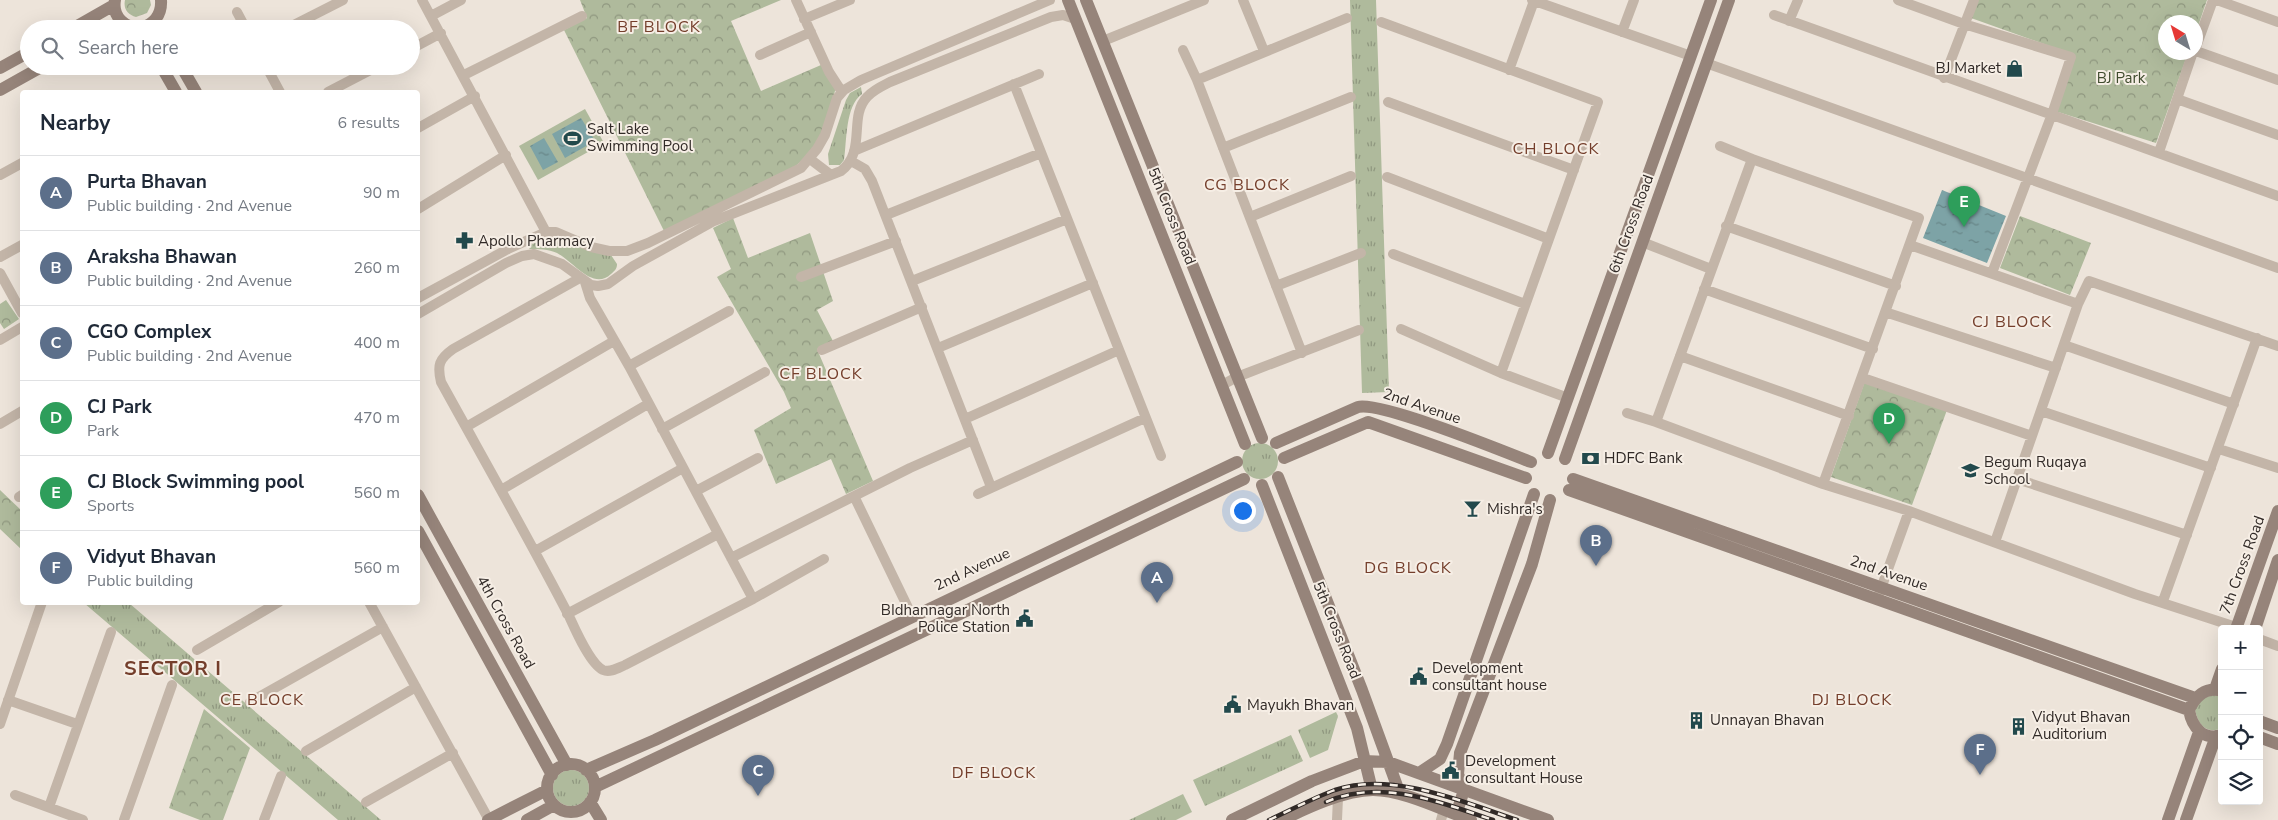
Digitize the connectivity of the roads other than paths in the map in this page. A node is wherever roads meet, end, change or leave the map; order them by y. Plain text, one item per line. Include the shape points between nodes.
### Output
1 (343, 0) edge
2 (422, 0) edge
3 (461, 0) edge
4 (796, 0) edge
5 (850, 0) edge
6 (1050, 0) edge
7 (1068, 0) edge
8 (1086, 0) edge
9 (1204, 0) edge
10 (1243, 0) edge
11 (1533, 0) edge
12 (1634, 0) edge
13 (1711, 0) edge
14 (1729, 0) edge
15 (1798, 0) edge
16 (1898, 0) edge
17 (1974, 0) edge
18 (2213, 0) edge
19 (2217, 0) edge
20 (165, 2) edge
21 (114, 3) edge
22 (237, 12) dead end
23 (1706, 13) junction
24 (1774, 15) dead end
25 (431, 16) junction
26 (582, 16) dead end
27 (1347, 18) dead end
28 (1722, 18) junction
29 (804, 19) junction
30 (1076, 19) junction
31 (87, 20) edge
32 (121, 20) edge
33 (159, 20) edge
34 (241, 20) edge
35 (304, 20) edge
36 (1789, 21) junction
37 (1381, 22) dead end
38 (2278, 22) edge
39 (1964, 24) junction
40 (2203, 28) edge
41 (811, 32) junction
42 (1622, 32) junction
43 (441, 33) junction
44 (963, 38) junction
45 (1103, 41) junction
46 (420, 44) edge
47 (968, 50) junction
48 (1183, 50) dead end
49 (1264, 51) junction
50 (760, 55) dead end
51 (2203, 55) edge
52 (1690, 56) junction
53 (20, 57) edge
54 (2191, 60) edge
55 (1706, 63) junction
56 (0, 68) edge
57 (1509, 70) junction
58 (1039, 74) dead end
59 (27, 75) edge
60 (166, 75) edge
61 (187, 75) edge
62 (271, 75) edge
63 (361, 75) edge
64 (464, 76) junction
65 (1944, 78) junction
66 (861, 80) junction
67 (1197, 80) junction
68 (2278, 80) edge
69 (1014, 84) junction
70 (0, 90) edge
71 (175, 90) edge
72 (195, 90) edge
73 (279, 90) edge
74 (332, 90) edge
75 (842, 92) junction
76 (871, 92) junction
77 (475, 96) junction
78 (1351, 97) dead end
79 (2177, 99) junction
80 (1388, 102) dead end
81 (1674, 103) junction
82 (1690, 109) junction
83 (1132, 113) junction
84 (2052, 114) junction
85 (1115, 119) junction
86 (420, 127) edge
87 (2278, 135) edge
88 (1720, 146) dead end
89 (1223, 148) junction
90 (2159, 152) junction
91 (1041, 153) junction
92 (506, 155) junction
93 (853, 156) junction
94 (810, 159) junction
95 (1752, 159) junction
96 (20, 164) edge
97 (1574, 170) junction
98 (831, 174) junction
99 (0, 176) edge
100 (1351, 176) dead end
101 (1387, 177) dead end
102 (2028, 179) junction
103 (1640, 196) junction
104 (2278, 196) edge
105 (1657, 202) junction
106 (420, 208) edge
107 (886, 215) junction
108 (1250, 217) junction
109 (1067, 218) junction
110 (1726, 226) junction
111 (546, 232) junction
112 (1549, 239) junction
113 (896, 241) junction
114 (1642, 242) junction
115 (519, 243) junction
116 (1910, 245) junction
117 (20, 246) edge
118 (627, 251) junction
119 (1361, 253) dead end
120 (1393, 254) dead end
121 (522, 256) junction
122 (0, 257) edge
123 (633, 266) junction
124 (1711, 268) junction
125 (2278, 268) edge
126 (0, 273) edge
127 (1992, 273) junction
128 (801, 277) dead end
129 (582, 280) junction
130 (912, 281) junction
131 (1609, 281) junction
132 (1092, 283) junction
133 (1276, 286) junction
134 (1896, 286) junction
135 (1625, 287) junction
136 (1704, 289) junction
137 (433, 290) junction
138 (420, 297) edge
139 (439, 301) junction
140 (1526, 304) junction
141 (2078, 304) junction
142 (922, 306) junction
143 (20, 309) edge
144 (729, 311) dead end
145 (1885, 312) junction
146 (420, 313) edge
147 (20, 328) edge
148 (1401, 329) dead end
149 (1359, 330) dead end
150 (2257, 338) junction
151 (0, 340) edge
152 (614, 341) junction
153 (2064, 345) junction
154 (2278, 346) edge
155 (938, 348) junction
156 (1873, 349) junction
157 (822, 350) dead end
158 (1118, 350) junction
159 (1302, 353) junction
160 (1680, 356) junction
161 (629, 366) junction
162 (2056, 368) junction
163 (765, 372) dead end
164 (1501, 373) junction
165 (1237, 377) junction
166 (1863, 378) junction
167 (1222, 385) junction
168 (1568, 398) junction
169 (648, 404) junction
170 (2234, 404) junction
171 (2041, 411) junction
172 (20, 412) edge
173 (1627, 413) dead end
174 (1849, 416) junction
175 (1145, 418) junction
176 (965, 419) junction
177 (1656, 422) junction
178 (0, 424) edge
179 (466, 427) junction
180 (662, 429) junction
181 (2032, 436) junction
182 (1262, 438) junction
183 (973, 440) junction
184 (1276, 443) junction
185 (1245, 444) junction
186 (2219, 449) junction
187 (1548, 453) junction
188 (1160, 456) dead end
189 (758, 458) dead end
190 (1284, 458) junction
191 (1564, 459) junction
192 (1237, 462) junction
193 (1531, 462) junction
194 (683, 468) junction
195 (2211, 468) junction
196 (2278, 468) edge
197 (1278, 477) junction
198 (1526, 478) junction
199 (1244, 479) junction
200 (2017, 479) junction
201 (1571, 484) junction
202 (1823, 484) junction
203 (1262, 485) junction
204 (991, 487) junction
205 (501, 490) junction
206 (696, 490) junction
207 (978, 494) dead end
208 (1534, 494) junction
209 (854, 496) junction
210 (420, 499) edge
211 (1550, 500) junction
212 (1909, 511) junction
213 (2278, 511) edge
214 (718, 534) junction
215 (420, 535) edge
216 (2187, 536) junction
217 (1995, 542) junction
218 (535, 551) junction
219 (731, 558) junction
220 (824, 559) dead end
221 (2278, 560) edge
222 (1879, 594) junction
223 (754, 599) junction
224 (2163, 601) junction
225 (41, 605) edge
226 (274, 605) edge
227 (371, 605) edge
228 (932, 606) junction
229 (568, 614) junction
230 (912, 616) junction
231 (941, 623) junction
232 (2228, 625) edge
233 (2237, 625) edge
234 (2256, 625) edge
235 (382, 626) junction
236 (111, 632) dead end
237 (1485, 634) junction
238 (871, 636) junction
239 (1502, 640) junction
240 (2263, 640) edge
241 (2278, 646) edge
242 (197, 650) dead end
243 (878, 653) junction
244 (172, 685) dead end
245 (416, 687) junction
246 (2218, 690) edge
247 (526, 691) junction
248 (2195, 698) junction
249 (8, 700) junction
250 (511, 700) junction
251 (250, 702) dead end
252 (2189, 710) junction
253 (2263, 722) edge
254 (0, 724) edge
255 (78, 724) junction
256 (2278, 728) edge
257 (2199, 732) junction
258 (2218, 736) edge
259 (2218, 739) edge
260 (2263, 739) edge
261 (655, 740) junction
262 (2278, 744) edge
263 (306, 751) dead end
264 (453, 753) junction
265 (662, 756) junction
266 (1364, 761) junction
267 (1388, 762) junction
268 (566, 765) junction
269 (586, 770) junction
270 (1419, 773) junction
271 (552, 775) junction
272 (281, 776) dead end
273 (595, 787) junction
274 (548, 790) junction
275 (1372, 790) junction
276 (1464, 790) junction
277 (1400, 794) junction
278 (15, 795) dead end
279 (1338, 798) junction
280 (366, 802) dead end
281 (590, 802) junction
282 (554, 805) junction
283 (49, 807) junction
284 (1447, 815) edge
285 (578, 816) edge
286 (83, 820) edge
287 (124, 820) edge
288 (264, 820) edge
289 (489, 820) edge
290 (527, 820) edge
291 (601, 820) edge
292 (1232, 820) edge
293 (1282, 820) edge
294 (1337, 820) edge
295 (1472, 820) edge
296 (1548, 820) edge
297 (2168, 820) edge
298 (2186, 820) edge

1 - 35 street
2 - 25 street
3 - 25 street
4 - 29 street
5 - 29 street
6 - 44 street
7 - 30 street, 5th Cross Road
8 - 45 street, 5th Cross Road
9 - 45 street
10 - 49 street
11 - 42 street
11 - 57 street
12 - 42 street
13 - 23 street, 6th Cross Road
14 - 28 street, 6th Cross Road
15 - 36 street
16 - 39 street
17 - 39 street
18 - 40 street
19 - 38 street
20 - 33 street
21 - 31 street
21 - 32 street
22 - 34 street
23 - 28 street
23 - 52 street, 6th Cross Road
24 - 36 street
25 - 43 street
26 - 64 street
27 - 49 street
28 - 55 street, 6th Cross Road
29 - 41 street
30 - 47 street via 1063,15 1051,17
30 - 85 street, 5th Cross Road
36 - 65 street
37 - 57 street
39 - 65 street
39 - 84 street via 2071,57
41 - 50 street
41 - 75 street
42 - 52 street
43 - 46 street
43 - 64 street
44 - 47 street
44 - 66 street
45 - 83 street, 5th Cross Road
47 - 76 street
48 - 67 street
49 - 67 street
51 - 68 street
52 - 81 street, 6th Cross Road
53 - 56 street
54 - 79 street
55 - 82 street, 6th Cross Road
55 - 102 street
57 - 97 street via 1598,102
58 - 69 street
59 - 70 street
60 - 71 street
61 - 72 street
62 - 73 street
63 - 74 street
64 - 77 street
65 - 84 street
66 - 75 street
66 - 76 street
67 - 89 street
69 - 91 street
69 - 93 street
75 - 94 street via 825,135
76 - 93 street via 860,109
77 - 86 street
77 - 92 street
78 - 89 street
79 - 87 street
79 - 90 street
80 - 97 street
81 - 82 street
81 - 103 street, 6th Cross Road
82 - 105 street, 6th Cross Road
83 - 85 street
83 - 165 street, 5th Cross Road
84 - 90 street
84 - 102 street
85 - 167 street, 5th Cross Road
88 - 95 street
89 - 108 street
90 - 104 street
91 - 107 street
91 - 109 street
92 - 106 street
92 - 111 street
93 - 98 street via 841,171
93 - 107 street via 865,169
94 - 98 street
94 - 118 street via 793,174
95 - 110 street
95 - 116 street via 1917,216
96 - 99 street
97 - 112 street
98 - 123 street via 714,221
100 - 108 street
101 - 112 street
102 - 125 street
102 - 127 street
103 - 105 street
103 - 131 street, 6th Cross Road
105 - 114 street, 6th Cross Road
107 - 113 street
108 - 133 street
109 - 130 street
109 - 132 street
110 - 124 street
110 - 134 street
111 - 115 street
111 - 118 street via 556,232 591,247
112 - 140 street
113 - 128 street
113 - 130 street
114 - 124 street
114 - 135 street, 6th Cross Road
115 - 121 street
115 - 137 street
116 - 127 street
116 - 134 street
117 - 122 street
118 - 123 street
119 - 133 street
120 - 140 street
121 - 129 street via 534,254 562,264
121 - 139 street
123 - 129 street via 608,284 598,286
124 - 136 street
126 - 143 street
127 - 141 street
129 - 152 street
129 - 179 street via 454,349 439,361 441,382
130 - 142 street
131 - 135 street
131 - 168 street, 6th Cross Road
132 - 155 street
132 - 158 street
133 - 159 street
134 - 145 street
135 - 191 street, 6th Cross Road
136 - 156 street
136 - 160 street
137 - 138 street
137 - 139 street
139 - 146 street
140 - 164 street
141 - 150 street via 2086,284 2092,282
141 - 153 street
142 - 155 street
142 - 157 street
144 - 161 street
145 - 156 street
145 - 162 street
147 - 151 street
148 - 164 street
149 - 159 street
150 - 154 street
150 - 170 street
152 - 161 street
152 - 179 street
153 - 162 street
153 - 170 street
155 - 176 street
156 - 166 street
158 - 175 street
158 - 176 street
159 - 165 street
160 - 174 street
160 - 177 street
161 - 169 street
162 - 171 street
163 - 180 street
164 - 168 street
165 - 167 street
165 - 182 street, 5th Cross Road
166 - 174 street
166 - 181 street
167 - 185 street, 5th Cross Road
168 - 187 street, 6th Cross Road
169 - 180 street
169 - 205 street
170 - 186 street
171 - 181 street
171 - 195 street
172 - 178 street
173 - 177 street
174 - 202 street
175 - 188 street
175 - 204 street
176 - 183 street
177 - 202 street
179 - 205 street
180 - 194 street
181 - 200 street
182 - 184 street
182 - 185 street
183 - 204 street
183 - 209 street
184 - 190 street
184 - 193 street, 2nd Avenue via 1358,407 1370,406
185 - 192 street
186 - 195 street
186 - 196 street
187 - 191 street
187 - 193 street
189 - 206 street
190 - 197 street
190 - 198 street via 1368,422
191 - 201 street via 1572,469
192 - 199 street
192 - 228 street, 2nd Avenue
193 - 198 street
194 - 206 street
194 - 218 street
195 - 216 street
197 - 203 street
197 - 267 street
198 - 208 street
199 - 203 street
199 - 231 street
200 - 216 street
200 - 217 street
201 - 211 street via 1562,497
201 - 222 street, 2nd Avenue
202 - 212 street
203 - 266 street, 5th Cross Road via 1346,696
204 - 207 street
205 - 218 street
206 - 214 street
208 - 211 street
208 - 237 street
209 - 219 street
209 - 230 street
210 - 247 street, 4th Cross Road
211 - 239 street via 1532,564
212 - 217 street
212 - 222 street
213 - 233 street, 7th Cross Road
214 - 219 street
214 - 229 street
215 - 250 street
216 - 224 street
217 - 224 street via 2135,594
218 - 229 street
219 - 223 street
220 - 223 street
221 - 234 street
222 - 248 street, 2nd Avenue
222 - 252 street, 2nd Avenue
223 - 229 street via 612,671 599,667
224 - 232 street
225 - 249 street
226 - 242 street
227 - 235 street
228 - 230 street, 2nd Avenue
228 - 231 street
230 - 238 street, 2nd Avenue
231 - 243 street
235 - 245 street
235 - 251 street
236 - 255 street
237 - 239 street
237 - 270 street via 1440,759
238 - 243 street
238 - 261 street, 2nd Avenue
239 - 276 street via 1457,764
240 - 241 street
243 - 265 street
244 - 287 street
245 - 263 street
245 - 264 street
246 - 248 street
247 - 250 street
247 - 268 street, 4th Cross Road
248 - 252 street
249 - 254 street
249 - 255 street
250 - 271 street
252 - 257 street via 2191,721
253 - 256 street
255 - 283 street
257 - 258 street via 2210,737
257 - 297 street
259 - 298 street
260 - 262 street
261 - 265 street
261 - 269 street, 2nd Avenue
264 - 280 street
264 - 289 street
265 - 273 street
266 - 267 street
266 - 275 street, 5th Cross Road
266 - 292 street via 1312,781
267 - 270 street
267 - 277 street
268 - 269 street via 577,765
268 - 271 street
269 - 273 street
270 - 276 street
271 - 274 street
272 - 288 street
273 - 281 street
274 - 282 street
274 - 289 street
275 - 277 street
275 - 279 street
276 - 284 street
276 - 296 street
277 - 284 street
278 - 283 street
279 - 293 street
279 - 294 street
281 - 285 street
281 - 291 street
282 - 285 street
282 - 290 street
283 - 286 street
284 - 295 street

